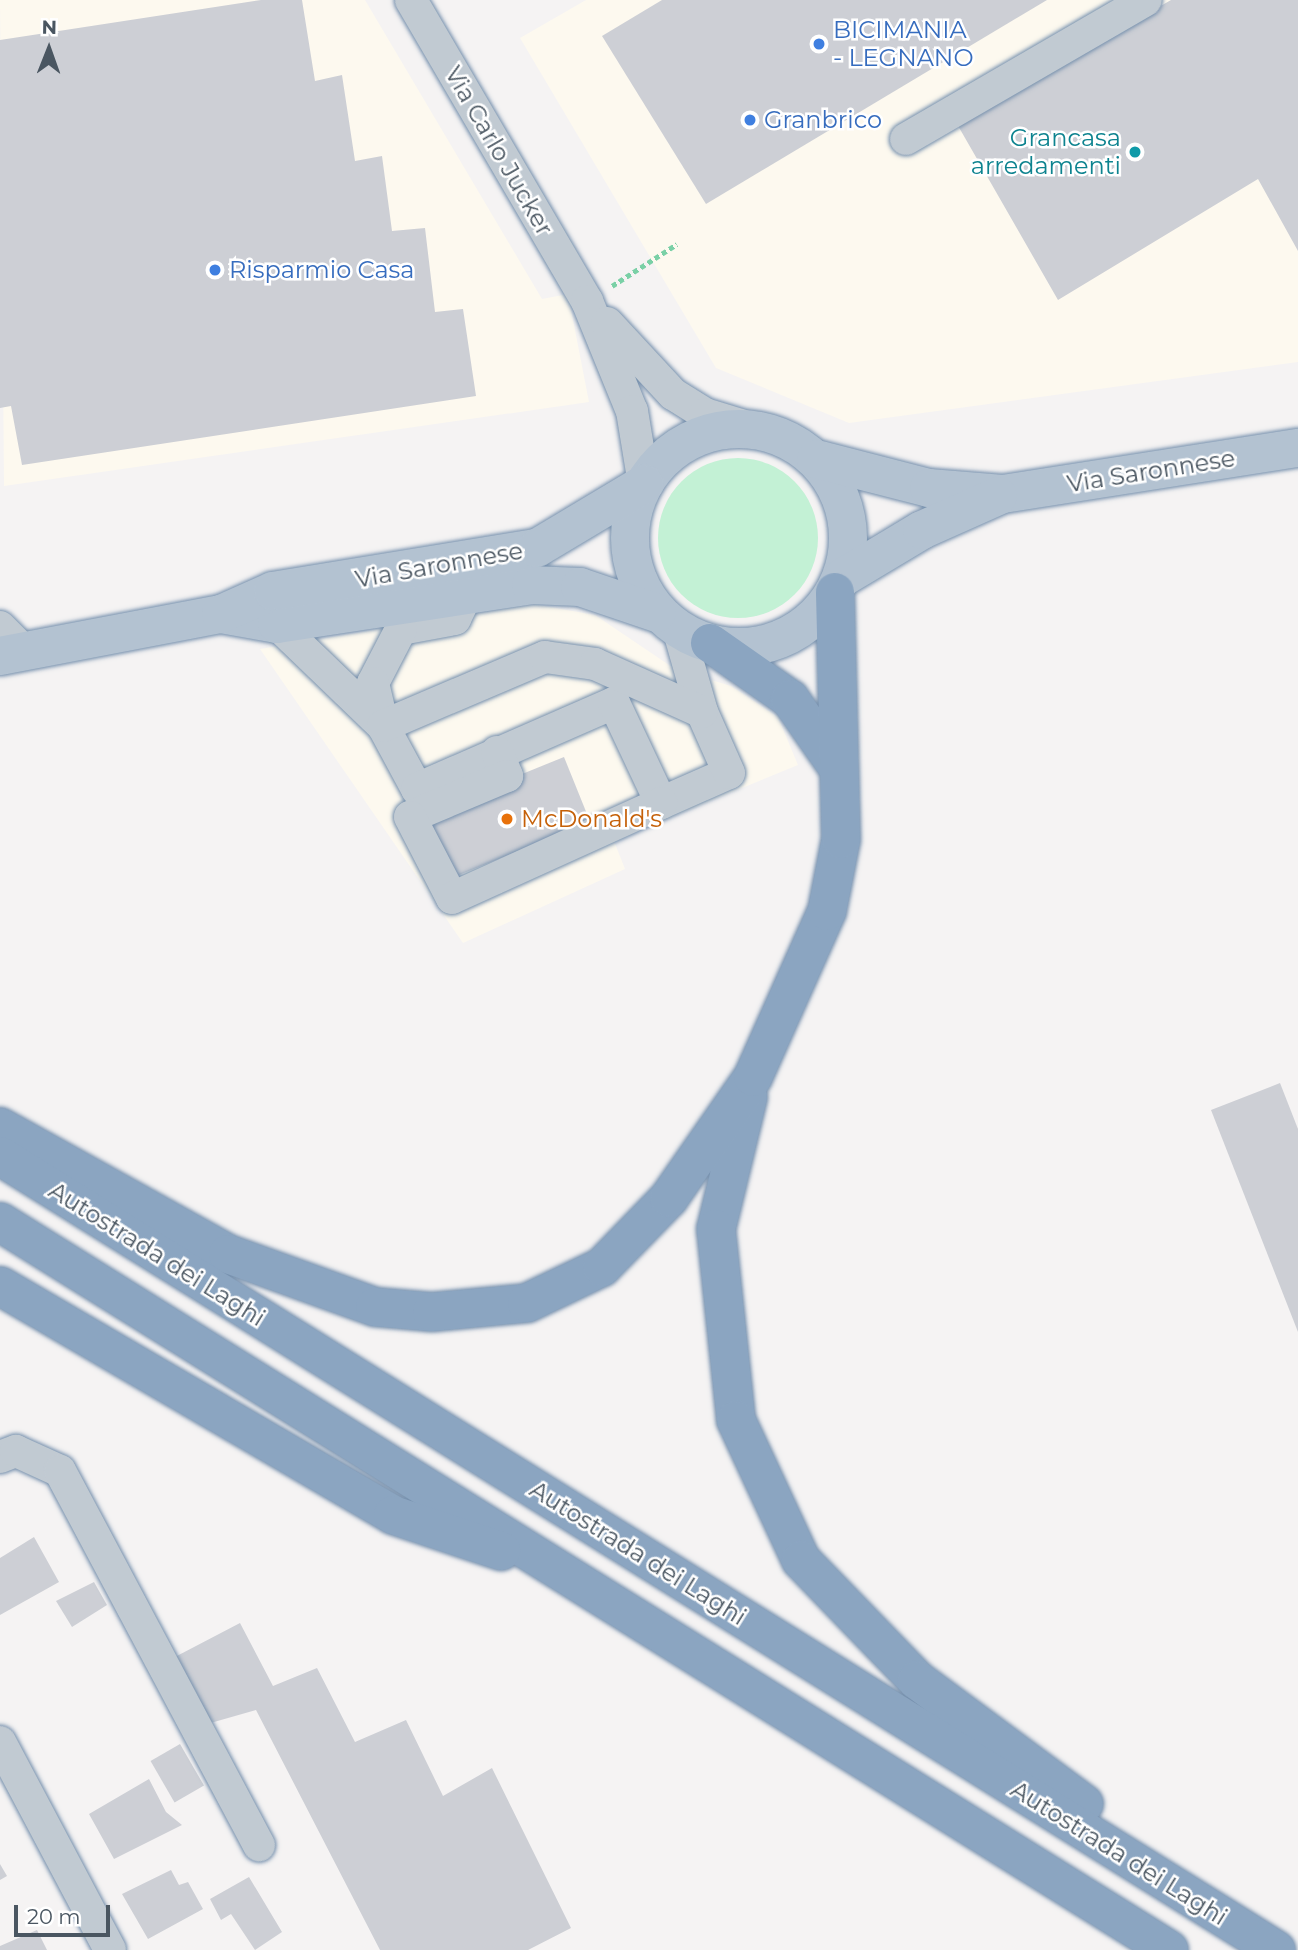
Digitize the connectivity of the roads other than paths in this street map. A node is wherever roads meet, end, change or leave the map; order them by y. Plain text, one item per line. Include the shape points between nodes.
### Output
1 (411, 0) edge
2 (1146, 0) edge
3 (906, 139) dead end
4 (587, 301) junction
5 (751, 428) junction
6 (1298, 448) edge
7 (816, 459) junction
8 (644, 484) junction
9 (1003, 494) junction
10 (839, 585) junction
11 (466, 596) junction
12 (221, 614) junction
13 (277, 624) junction
14 (682, 628) junction
15 (8, 645) edge
16 (702, 712) junction
17 (383, 726) junction
18 (497, 752) junction
19 (836, 766) junction
20 (661, 803) junction
21 (753, 1077) junction
22 (0, 1127) edge
23 (0, 1156) edge
24 (0, 1222) edge
25 (0, 1286) edge
26 (0, 1457) edge
27 (561, 1571) junction
28 (0, 1742) edge
29 (259, 1844) dead end
30 (110, 1950) edge
31 (1169, 1950) edge
32 (1276, 1950) edge
33 (1283, 1950) edge

1 - 4 street, Via Carlo Jucker
2 - 3 street
4 - 5 street, Via Carlo Jucker via 673,394 705,414
4 - 8 street, Via Carlo Jucker via 632,411
5 - 7 main road via 786,438
5 - 8 main road via 689,440
6 - 9 main road, Via Saronnese
7 - 9 main road, Via Saronnese via 929,488
7 - 10 main road via 836,484 847,515
8 - 12 main road, Via Saronnese via 537,548 273,591
8 - 14 main road via 628,536 630,559
9 - 10 main road, Via Saronnese via 922,530
10 - 14 main road via 813,620 782,639 746,647
10 - 19 highway
11 - 13 main road, Via Saronnese
11 - 14 main road, Via Saronnese via 531,584 580,587
11 - 17 street via 455,619 401,629 383,656 373,683
12 - 13 main road, Via Saronnese
12 - 15 main road, Via Saronnese
13 - 17 street
14 - 16 street
14 - 19 highway via 790,699
16 - 17 street via 595,664 545,657
16 - 20 street via 729,773
17 - 18 street via 417,789
18 - 20 street via 614,703
18 - 20 street via 507,776 410,817 452,898
19 - 21 highway via 841,839 827,911
21 - 22 highway via 669,1198 602,1266 527,1303 481,1311 375,1307 317,1291 228,1254
21 - 33 highway via 716,1229 736,1420 801,1560 917,1680
23 - 32 highway, Autostrada dei Laghi
24 - 27 highway
25 - 27 highway via 393,1515
26 - 29 street via 16,1451 60,1471
27 - 31 highway
28 - 30 street

